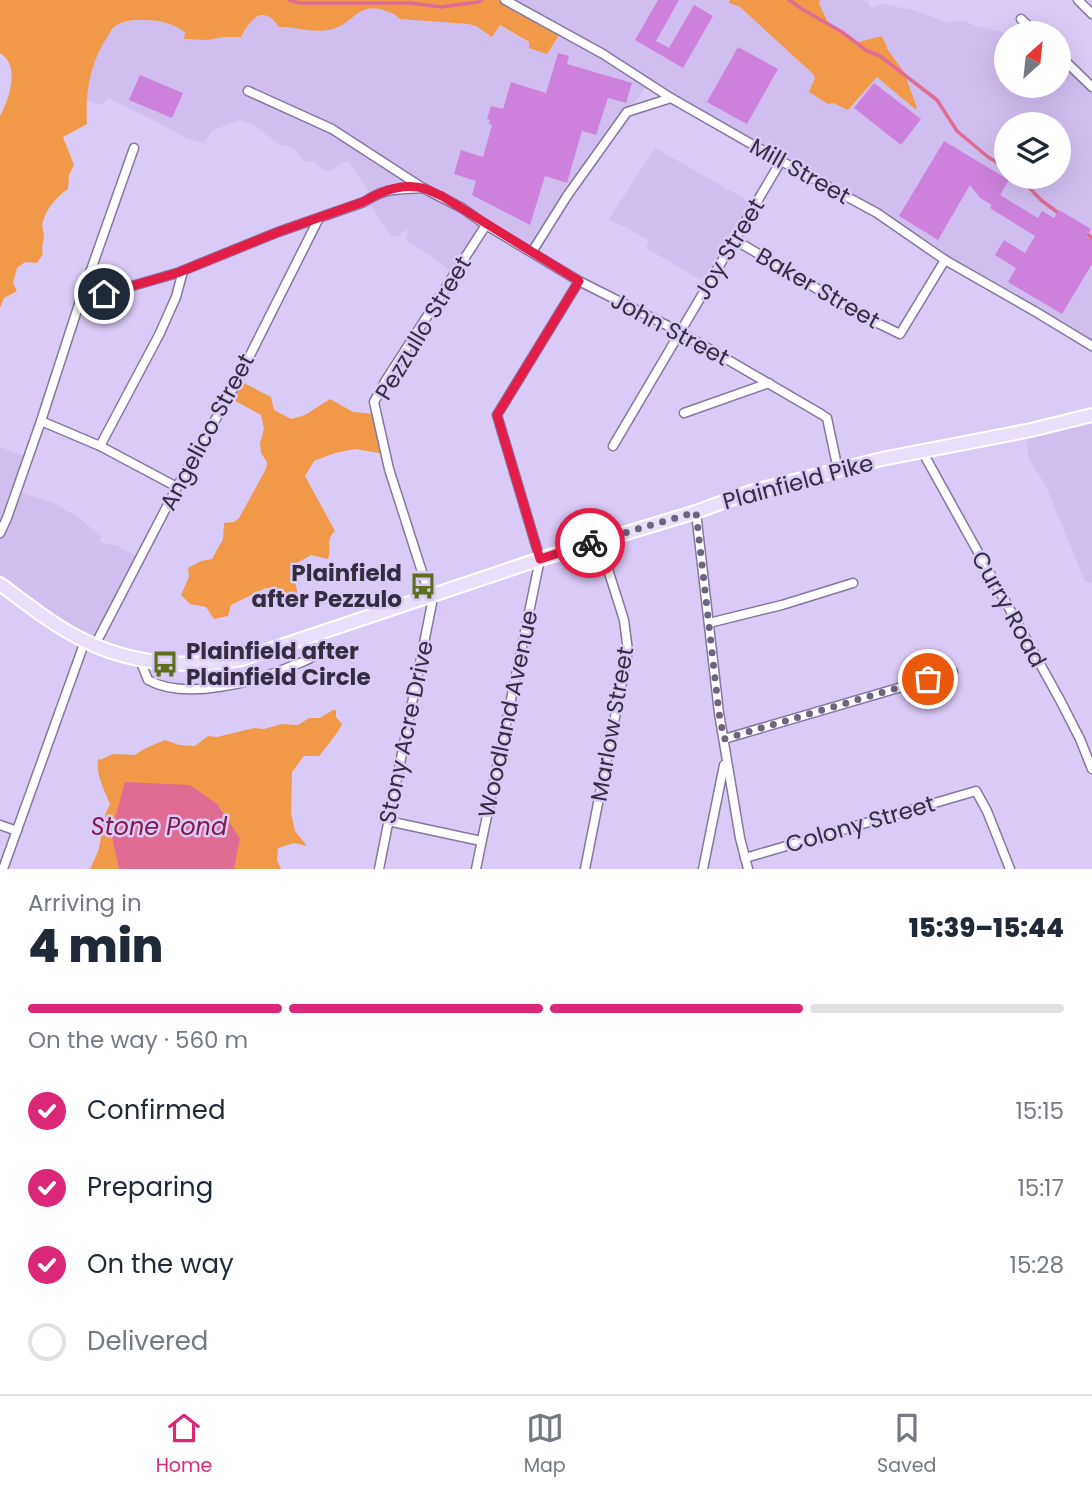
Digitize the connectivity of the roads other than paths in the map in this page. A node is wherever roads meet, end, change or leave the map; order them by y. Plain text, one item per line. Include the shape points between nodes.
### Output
1 (505, 0) edge
2 (1078, 0) edge
3 (1092, 14) edge
4 (1071, 67) edge
5 (1092, 87) edge
6 (248, 91) dead end
7 (671, 98) junction
8 (134, 148) dead end
9 (781, 161) junction
10 (423, 188) junction
11 (319, 218) junction
12 (486, 225) junction
13 (735, 240) junction
14 (532, 252) junction
15 (945, 260) junction
16 (183, 271) junction
17 (579, 281) junction
18 (80, 301) junction
19 (680, 332) junction
20 (1092, 346) edge
21 (769, 383) junction
22 (684, 413) dead end
23 (1092, 415) edge
24 (41, 421) junction
25 (100, 446) junction
26 (614, 446) dead end
27 (922, 451) junction
28 (838, 470) junction
29 (177, 488) junction
30 (696, 512) junction
31 (0, 533) edge
32 (599, 541) junction
33 (540, 559) junction
34 (853, 583) dead end
35 (0, 584) edge
36 (430, 596) junction
37 (709, 623) junction
38 (322, 632) junction
39 (90, 643) junction
40 (141, 660) junction
41 (953, 671) dead end
42 (724, 739) junction
43 (726, 759) junction
44 (1092, 769) edge
45 (388, 821) junction
46 (0, 825) edge
47 (16, 831) junction
48 (481, 841) junction
49 (745, 858) junction
50 (3, 869) edge
51 (379, 869) edge
52 (476, 869) edge
53 (585, 869) edge
54 (703, 869) edge
55 (748, 869) edge
56 (1010, 869) edge

1 - 7 street, Mill Street
2 - 3 street
4 - 5 street
6 - 10 street, John Street via 332,129
7 - 9 street, Mill Street
7 - 14 street via 627,112
8 - 18 street
9 - 13 street, Joy Street
9 - 15 street, Mill Street via 877,214
10 - 11 street via 390,189
10 - 12 street, John Street
11 - 16 street
11 - 29 street, Angelico Street via 235,386
12 - 14 street, John Street
12 - 36 street, Pezzullo Street via 374,402 389,468
13 - 15 street, Baker Street via 900,334
13 - 19 street, Joy Street
14 - 17 street, John Street
15 - 20 street, Mill Street
16 - 18 street
16 - 25 street via 159,335
17 - 19 street, John Street
17 - 33 street via 497,415
18 - 24 street
19 - 21 street, John Street
19 - 26 street, Joy Street
21 - 22 street
21 - 28 street, John Street via 827,418
23 - 27 main road, Plainfield Pike
24 - 25 street
24 - 31 street
25 - 29 street
27 - 28 main road, Plainfield Pike
27 - 44 street, Curry Road via 1060,700
28 - 30 main road, Plainfield Pike via 750,492
29 - 39 street, Angelico Street
30 - 32 main road, Plainfield Pike
30 - 37 street
32 - 33 main road, Plainfield Pike
32 - 53 street, Marlow Street via 624,620 628,651
33 - 36 main road, Plainfield Pike
33 - 48 street, Woodland Avenue
34 - 37 street
35 - 39 main road, Plainfield Pike
36 - 38 main road, Plainfield Pike
36 - 45 street, Stony Acre Drive
37 - 42 street
38 - 40 main road, Plainfield Pike via 218,663
38 - 40 street via 312,658 221,688 155,684 148,680
39 - 40 main road, Plainfield Pike
39 - 47 street, Angelico Street
41 - 42 street
42 - 43 street
43 - 49 street
43 - 54 street
45 - 48 street
45 - 51 street, Stony Acre Drive
46 - 47 street
47 - 50 street, Angelico Street
48 - 52 street, Woodland Avenue
49 - 55 street
49 - 56 street, Colony Street via 976,791

